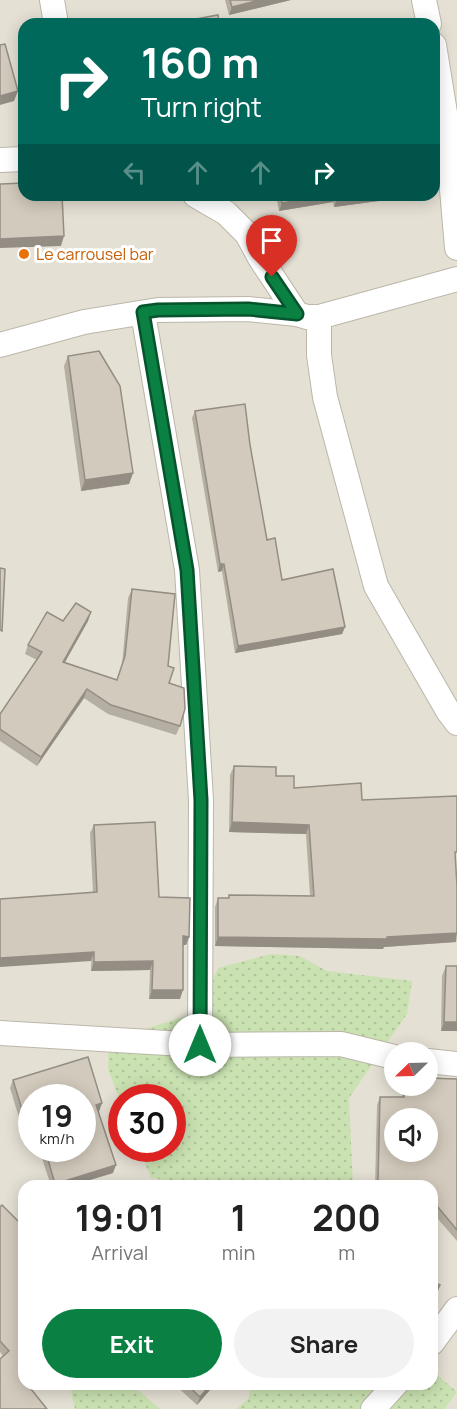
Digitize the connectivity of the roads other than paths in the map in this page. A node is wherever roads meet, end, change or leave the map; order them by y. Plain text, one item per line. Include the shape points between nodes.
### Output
1 (52, 0) edge
2 (424, 0) edge
3 (55, 18) edge
4 (428, 18) edge
5 (440, 82) edge
6 (18, 159) edge
7 (0, 160) edge
8 (205, 201) edge
9 (457, 248) edge
10 (457, 279) edge
11 (143, 312) junction
12 (308, 316) junction
13 (0, 345) edge
14 (457, 723) edge
15 (0, 1033) edge
16 (200, 1045) junction
17 (384, 1055) edge
18 (438, 1062) edge
19 (457, 1064) edge
20 (457, 1309) edge
21 (438, 1335) edge
22 (391, 1390) edge
23 (374, 1409) edge

1 - 3 street
2 - 4 street
5 - 9 street
6 - 7 street
8 - 12 street via 226,213 247,234 260,258
10 - 12 street
11 - 12 street via 248,309
11 - 13 street via 84,322
11 - 16 street via 187,570 201,800
12 - 14 street via 325,397 376,586
15 - 16 street
16 - 17 street via 341,1044
18 - 19 street
20 - 21 street
22 - 23 street

